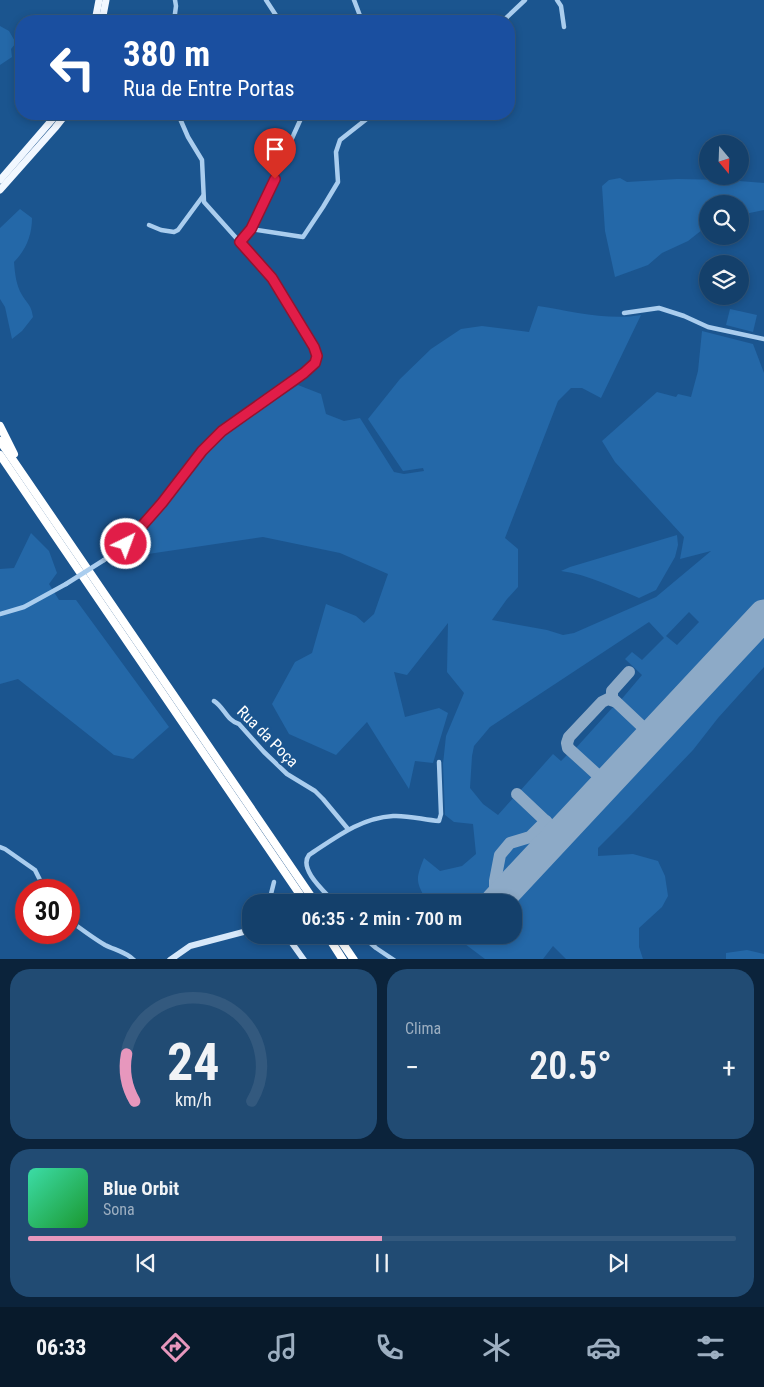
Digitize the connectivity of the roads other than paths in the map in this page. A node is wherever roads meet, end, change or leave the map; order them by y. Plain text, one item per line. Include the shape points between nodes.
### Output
1 (99, 0) edge
2 (106, 0) edge
3 (175, 0) edge
4 (266, 0) edge
5 (354, 0) edge
6 (525, 0) edge
7 (557, 0) edge
8 (96, 15) edge
9 (103, 15) edge
10 (175, 15) edge
11 (275, 15) edge
12 (360, 15) edge
13 (509, 15) edge
14 (564, 27) dead end
15 (52, 120) edge
16 (62, 120) edge
17 (181, 120) edge
18 (300, 120) edge
19 (365, 120) edge
20 (0, 180) edge
21 (0, 190) edge
22 (203, 196) junction
23 (149, 225) dead end
24 (251, 229) junction
25 (240, 242) junction
26 (624, 313) dead end
27 (764, 339) edge
28 (0, 426) edge
29 (0, 441) edge
30 (0, 455) edge
31 (0, 463) edge
32 (54, 522) junction
33 (55, 536) junction
34 (0, 614) edge
35 (214, 702) dead end
36 (439, 762) dead end
37 (348, 829) junction
38 (0, 847) edge
39 (40, 879) edge
40 (274, 882) dead end
41 (272, 894) edge
42 (300, 894) edge
43 (310, 894) edge
44 (327, 894) edge
45 (80, 928) edge
46 (242, 932) edge
47 (293, 944) edge
48 (333, 944) edge
49 (343, 944) edge
50 (371, 944) edge
51 (133, 959) edge
52 (171, 959) edge
53 (303, 959) edge
54 (342, 959) edge
55 (354, 959) edge
56 (392, 959) edge

1 - 8 main road
2 - 9 main road
3 - 10 street
4 - 11 street
5 - 12 street
6 - 13 street
7 - 14 street
15 - 20 main road
16 - 21 main road
17 - 22 street via 202,160
18 - 24 street
19 - 24 street via 340,140 336,152 338,182 303,237
22 - 23 street via 178,230 161,230
22 - 25 street via 204,202
24 - 25 street
25 - 34 street, bridge via 272,278 300,322 314,347 315,363 211,440 126,544 66,584 24,607
26 - 27 street via 659,308 708,327
28 - 32 highway via 12,451 51,511
29 - 32 highway
30 - 33 highway
31 - 33 highway via 45,527
32 - 43 highway
33 - 42 highway
35 - 37 street, Rua da Poça via 220,704 233,722 239,724 287,774 324,799
36 - 37 street via 439,821 393,816 369,820
37 - 44 street via 306,860 308,872
38 - 39 street via 35,870
40 - 41 street
45 - 51 street
46 - 52 street via 190,946
47 - 53 street
48 - 54 highway
49 - 55 highway
50 - 56 street

